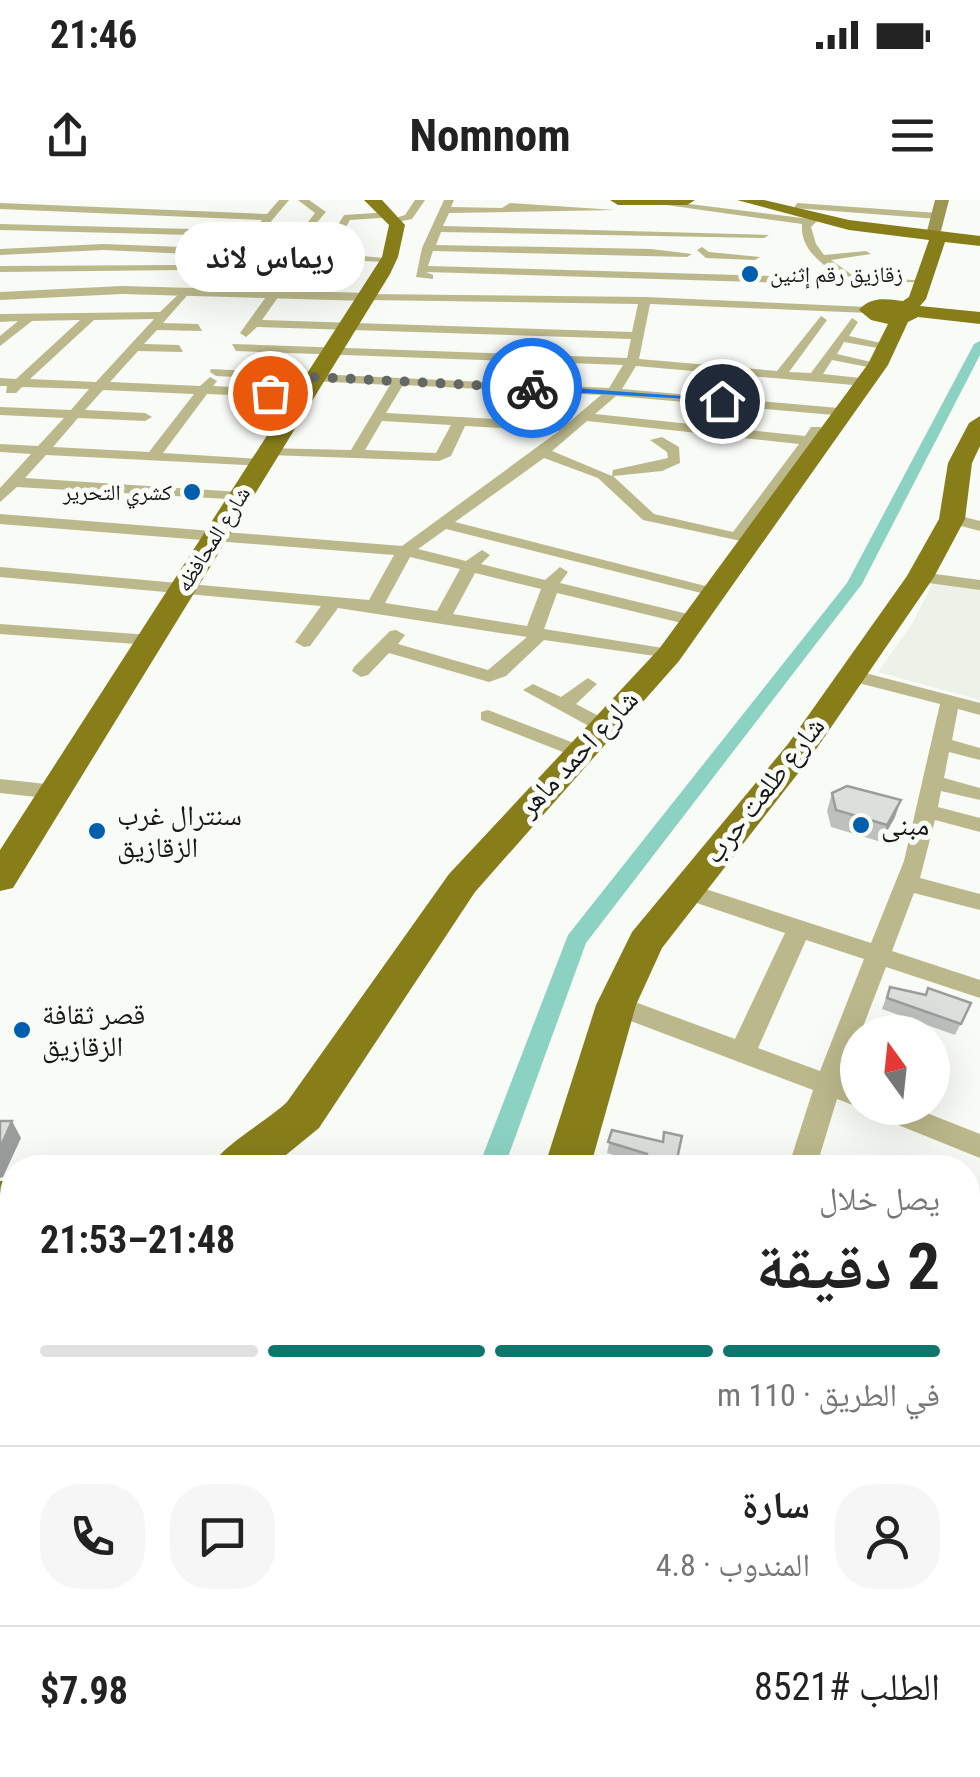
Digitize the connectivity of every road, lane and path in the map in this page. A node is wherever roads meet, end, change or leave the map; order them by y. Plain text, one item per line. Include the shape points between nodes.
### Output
1 (56, 200) edge
2 (108, 200) edge
3 (119, 200) edge
4 (303, 200) edge
5 (420, 200) edge
6 (820, 200) edge
7 (187, 202) edge
8 (245, 202) edge
9 (882, 202) edge
10 (280, 204) edge
11 (691, 204) edge
12 (35, 205) edge
13 (715, 205) edge
14 (0, 206) edge
15 (521, 206) edge
16 (559, 206) edge
17 (587, 207) edge
18 (659, 208) edge
19 (95, 210) junction
20 (616, 210) edge
21 (787, 211) edge
22 (389, 212) edge
23 (0, 213) edge
24 (14, 214) junction
25 (938, 214) edge
26 (220, 215) junction
27 (167, 216) junction
28 (192, 217) junction
29 (268, 217) junction
30 (696, 224) junction
31 (0, 225) edge
32 (148, 230) junction
33 (178, 231) junction
34 (203, 232) junction
35 (254, 236) junction
36 (432, 238) edge
37 (980, 238) edge
38 (0, 239) edge
39 (332, 241) junction
40 (300, 244) junction
41 (641, 244) junction
42 (483, 246) junction
43 (760, 246) junction
44 (81, 247) junction
45 (57, 248) junction
46 (263, 248) junction
47 (184, 251) junction
48 (0, 252) edge
49 (106, 252) junction
50 (204, 252) junction
51 (239, 253) junction
52 (696, 254) junction
53 (866, 254) dead end
54 (508, 255) junction
55 (324, 256) junction
56 (723, 257) junction
57 (822, 258) junction
58 (884, 262) dead end
59 (559, 264) junction
60 (167, 267) junction
61 (834, 268) junction
62 (226, 269) dead end
63 (249, 270) junction
64 (263, 270) dead end
65 (6, 271) edge
66 (284, 271) junction
67 (310, 272) dead end
68 (710, 276) junction
69 (758, 278) junction
70 (854, 282) junction
71 (928, 284) junction
72 (370, 286) junction
73 (154, 287) junction
74 (79, 289) junction
75 (233, 290) junction
76 (185, 291) junction
77 (652, 293) junction
78 (0, 294) edge
79 (274, 294) junction
80 (519, 294) junction
81 (784, 296) dead end
82 (444, 298) junction
83 (580, 300) junction
84 (710, 304) junction
85 (321, 313) dead end
86 (76, 315) junction
87 (92, 315) junction
88 (31, 316) junction
89 (0, 318) edge
90 (980, 318) edge
91 (158, 320) junction
92 (822, 320) junction
93 (253, 323) junction
94 (198, 328) dead end
95 (430, 329) junction
96 (501, 332) junction
97 (572, 334) junction
98 (638, 336) junction
99 (804, 337) junction
100 (840, 339) junction
101 (0, 342) edge
102 (236, 346) junction
103 (134, 347) junction
104 (180, 349) dead end
105 (332, 350) junction
106 (418, 354) junction
107 (796, 354) junction
108 (491, 357) junction
109 (828, 357) junction
110 (867, 358) junction
111 (565, 360) junction
112 (632, 362) junction
113 (216, 372) junction
114 (780, 375) junction
115 (814, 378) junction
116 (0, 382) edge
117 (399, 382) junction
118 (18, 383) junction
119 (100, 386) junction
120 (309, 386) junction
121 (480, 386) junction
122 (204, 390) junction
123 (613, 392) junction
124 (0, 400) edge
125 (0, 411) edge
126 (74, 414) junction
127 (378, 416) junction
128 (145, 417) dead end
129 (460, 421) junction
130 (578, 422) junction
131 (673, 426) junction
132 (976, 438) edge
133 (656, 440) junction
134 (0, 451) edge
135 (41, 451) junction
136 (542, 452) junction
137 (355, 454) junction
138 (154, 457) junction
139 (265, 457) junction
140 (614, 476) junction
141 (13, 482) junction
142 (0, 497) edge
143 (240, 497) junction
144 (0, 519) edge
145 (966, 522) edge
146 (445, 524) junction
147 (216, 535) junction
148 (500, 538) junction
149 (746, 540) junction
150 (405, 550) junction
151 (574, 557) junction
152 (471, 565) junction
153 (0, 572) edge
154 (645, 576) junction
155 (920, 577) junction
156 (551, 584) junction
157 (980, 585) edge
158 (184, 586) junction
159 (245, 592) junction
160 (714, 594) junction
161 (333, 602) junction
162 (620, 602) junction
163 (374, 606) junction
164 (234, 612) dead end
165 (418, 613) junction
166 (443, 618) junction
167 (694, 620) junction
168 (537, 633) junction
169 (4, 634) edge
170 (150, 640) junction
171 (304, 642) dead end
172 (385, 646) junction
173 (668, 655) junction
174 (361, 671) dead end
175 (850, 675) junction
176 (588, 684) dead end
177 (533, 690) dead end
178 (950, 702) junction
179 (563, 706) junction
180 (980, 709) edge
181 (488, 716) dead end
182 (603, 726) junction
183 (940, 743) junction
184 (580, 752) junction
185 (980, 754) edge
186 (933, 782) junction
187 (0, 786) edge
188 (55, 792) junction
189 (976, 794) dead end
190 (928, 811) junction
191 (980, 825) edge
192 (0, 880) edge
193 (908, 883) junction
194 (684, 890) junction
195 (980, 902) edge
196 (800, 927) junction
197 (880, 954) junction
198 (980, 989) edge
199 (616, 1005) junction
200 (743, 1051) junction
201 (828, 1084) junction
202 (840, 1089) edge
203 (928, 1125) edge
204 (980, 1146) edge
205 (253, 1155) edge
206 (571, 1155) edge
207 (806, 1155) edge

1 - 12 street
2 - 19 street
3 - 7 street
4 - 40 street via 321,212
5 - 22 street via 407,219
6 - 21 street
7 - 27 street
8 - 10 street
9 - 21 street
9 - 25 street
10 - 29 street
11 - 13 street
11 - 18 main road
11 - 30 street
12 - 14 street
12 - 19 street
12 - 24 street
13 - 21 street
15 - 16 street
15 - 36 street
16 - 17 street
17 - 20 street
18 - 20 main road
19 - 27 street
20 - 30 street
20 - 41 street
20 - 42 street
21 - 25 main road
21 - 25 street
21 - 30 street
21 - 43 street
21 - 43 street via 766,222
21 - 57 street
22 - 39 street via 352,215
22 - 72 main road, شارع المحافظه
23 - 24 street
24 - 31 street
25 - 37 main road via 959,236
25 - 71 main road, شارع احمد ماهر
26 - 28 street
26 - 29 street
26 - 34 street
27 - 28 street
27 - 32 street
28 - 33 street
29 - 35 street
31 - 44 street
32 - 33 street
32 - 44 street
33 - 34 street
34 - 35 street
34 - 47 street
35 - 46 street
35 - 51 street
36 - 42 street
36 - 42 street
36 - 42 street
36 - 59 street via 429,278
36 - 72 street
38 - 45 street
39 - 40 street
39 - 55 street
40 - 46 street
40 - 55 street
40 - 66 street
41 - 42 street
41 - 43 street
41 - 43 street
41 - 52 street
41 - 59 street via 576,246
41 - 77 street
42 - 54 street
42 - 54 street
43 - 56 street
43 - 69 street
44 - 45 street
44 - 45 street
44 - 49 street
44 - 49 street
44 - 65 street
44 - 74 street
45 - 48 street
46 - 51 street
46 - 63 street
47 - 49 street
47 - 50 street
47 - 60 street
49 - 60 street
50 - 51 street
50 - 60 street via 190,270
52 - 56 street
52 - 68 street
53 - 57 street
54 - 59 street
54 - 59 street via 541,246
55 - 72 street
56 - 68 street
57 - 61 street
58 - 61 street
59 - 77 street
60 - 73 street
61 - 70 street
62 - 63 street
63 - 64 street
63 - 75 street
66 - 67 street
66 - 79 street
68 - 69 street
68 - 77 street
68 - 84 street
69 - 70 street
70 - 71 street
70 - 110 street
71 - 110 main road, شارع احمد ماهر
72 - 79 street
72 - 82 street
72 - 85 street
72 - 93 street
72 - 95 street
72 - 105 main road, شارع المحافظه
73 - 74 street
73 - 75 street
73 - 76 street
74 - 78 street
74 - 78 street via 50,282
74 - 86 street
75 - 76 street
75 - 79 street
76 - 91 street
77 - 80 street
77 - 83 street
77 - 84 street
77 - 84 street
77 - 98 street
79 - 93 street
80 - 82 street
80 - 83 street
80 - 96 street
81 - 84 street
82 - 95 street
83 - 97 street
84 - 92 street
84 - 110 street
86 - 87 street
86 - 88 street
87 - 91 street
87 - 118 street
88 - 89 street
88 - 101 street
90 - 110 main road via 949,314
91 - 94 street
91 - 103 street
92 - 99 street
92 - 110 street
93 - 102 street
95 - 96 street
95 - 106 street
96 - 97 street
96 - 108 street
97 - 98 street
97 - 111 street
98 - 112 street
99 - 100 street
99 - 107 street
100 - 109 street
100 - 110 street
100 - 110 street
102 - 105 street
102 - 113 street
103 - 104 street
103 - 119 street
105 - 106 street
105 - 120 main road, شارع المحافظه
106 - 108 street
107 - 109 street
107 - 114 street
108 - 111 street
108 - 121 street
109 - 110 street
109 - 115 street
110 - 115 street
110 - 123 street
110 - 131 street
110 - 149 main road, شارع احمد ماهر
111 - 112 street
112 - 114 street
112 - 123 street
113 - 120 street
113 - 122 street
114 - 115 street
116 - 118 street
117 - 120 street
117 - 121 street
117 - 127 street
118 - 119 street
118 - 124 street
119 - 122 street
119 - 126 street
120 - 122 street
120 - 139 main road, شارع المحافظه
121 - 123 street
122 - 138 street
123 - 130 street
125 - 126 street
126 - 128 street
126 - 135 street
127 - 129 street
127 - 137 street
129 - 130 street
129 - 137 street via 440,457
130 - 131 street
130 - 136 street
131 - 133 street
132 - 145 main road, شارع طلعت حرب via 960,463
133 - 140 street
133 - 140 street via 674,450 675,460
134 - 135 street
135 - 138 street
135 - 141 street
136 - 140 street
136 - 146 street
137 - 139 street
138 - 139 street
139 - 143 main road, شارع المحافظه
140 - 149 street via 649,517
141 - 142 street
141 - 143 street
143 - 147 main road, شارع المحافظه
144 - 147 street
145 - 155 main road, شارع طلعت حرب
146 - 148 street
146 - 150 street
147 - 150 street
147 - 158 main road, شارع المحافظه
148 - 151 street
148 - 152 street
149 - 160 main road, شارع احمد ماهر
150 - 152 street
150 - 163 street
151 - 154 street
151 - 156 street
152 - 156 street
152 - 166 street
153 - 158 street
154 - 160 street
154 - 162 street
155 - 157 street
155 - 175 main road, شارع طلعت حرب
156 - 162 street
156 - 168 street
158 - 159 street
158 - 170 main road, شارع المحافظه
159 - 161 street
159 - 164 street
160 - 167 main road, شارع احمد ماهر
161 - 163 street
161 - 171 street
162 - 167 street
163 - 165 street
165 - 166 street
165 - 172 street
166 - 168 street
167 - 173 main road, شارع احمد ماهر
168 - 172 street via 488,676
168 - 173 street
169 - 170 street
170 - 188 main road, شارع المحافظه
172 - 174 street
173 - 182 main road, شارع احمد ماهر
175 - 178 street
175 - 194 main road, شارع طلعت حرب via 799,751
176 - 179 street
177 - 179 street
178 - 180 street
178 - 183 street
179 - 182 street
181 - 184 street
182 - 184 main road, شارع احمد ماهر
183 - 185 street
183 - 186 street
184 - 205 main road, شارع احمد ماهر via 462,884 303,1115
186 - 189 street
186 - 190 street
187 - 188 street
188 - 192 main road, شارع المحافظه
190 - 191 street
190 - 193 street
193 - 195 street
193 - 197 street
194 - 196 street
194 - 199 main road, شارع طلعت حرب via 646,942
196 - 197 street
196 - 200 street
197 - 198 street
197 - 201 street
199 - 200 street
199 - 206 main road, شارع طلعت حرب
200 - 201 street
201 - 202 street
201 - 207 street
203 - 204 street

